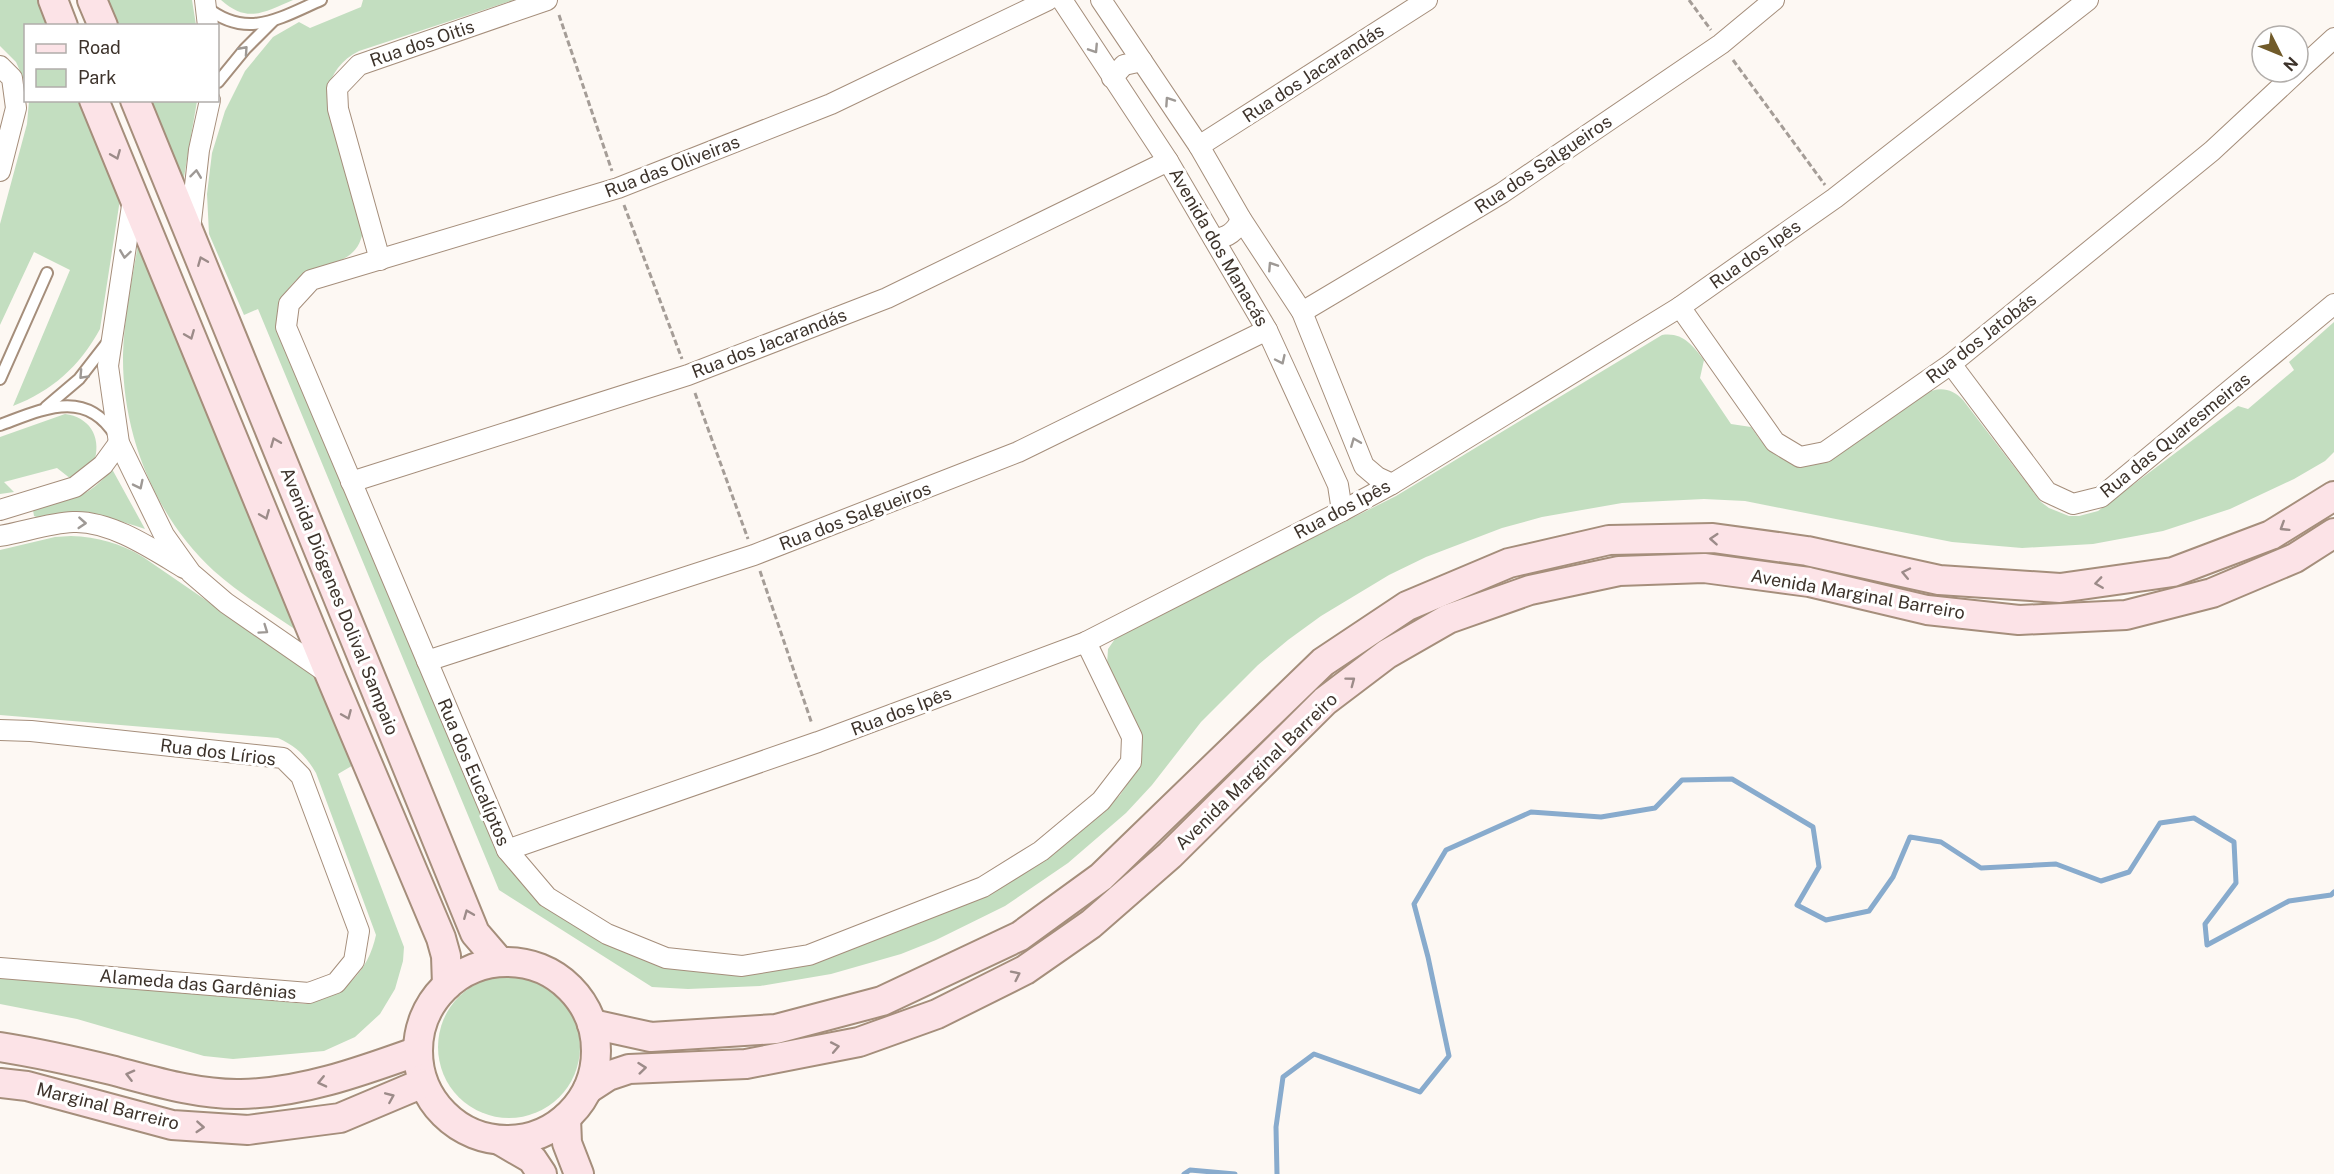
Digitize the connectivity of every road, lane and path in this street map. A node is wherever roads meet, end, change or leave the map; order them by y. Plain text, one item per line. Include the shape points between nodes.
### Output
1 (53, 0) edge
2 (92, 0) edge
3 (321, 0) edge
4 (548, 0) edge
5 (1048, 0) edge
6 (1062, 0) edge
7 (1101, 0) edge
8 (1426, 0) edge
9 (1689, 0) edge
10 (1774, 0) edge
11 (2088, 0) edge
12 (206, 11) edge
13 (273, 21) junction
14 (62, 24) edge
15 (102, 24) edge
16 (2334, 38) edge
17 (1721, 44) junction
18 (2310, 61) edge
19 (1142, 62) junction
20 (0, 66) edge
21 (1112, 78) junction
22 (219, 81) edge
23 (2285, 84) edge
24 (95, 102) edge
25 (136, 102) edge
26 (210, 102) edge
27 (1198, 146) junction
28 (1168, 161) junction
29 (0, 171) edge
30 (134, 197) junction
31 (1835, 198) junction
32 (1241, 219) junction
33 (190, 232) junction
34 (1214, 239) junction
35 (380, 260) junction
36 (47, 273) dead end
37 (289, 304) joint
38 (2334, 304) edge
39 (1680, 307) junction
40 (1302, 312) junction
41 (1267, 330) junction
42 (113, 333) junction
43 (1951, 364) junction
44 (0, 379) edge
45 (44, 409) junction
46 (0, 425) edge
47 (119, 443) junction
48 (351, 482) junction
49 (1392, 484) junction
50 (2334, 496) edge
51 (9, 508) edge
52 (1342, 511) junction
53 (25, 531) junction
54 (2334, 533) edge
55 (0, 536) edge
56 (191, 573) junction
57 (1086, 642) junction
58 (427, 661) junction
59 (330, 675) junction
60 (0, 730) edge
61 (507, 850) junction
62 (359, 931) joint
63 (500, 962) junction
64 (0, 968) edge
65 (447, 985) junction
66 (592, 1024) junction
67 (0, 1047) edge
68 (418, 1051) junction
69 (0, 1083) edge
70 (423, 1083) junction
71 (588, 1089) junction
72 (566, 1118) junction
73 (501, 1141) junction
74 (542, 1174) edge
75 (579, 1174) edge

1 - 14 street
2 - 15 street
3 - 13 lane
4 - 35 street, Rua dos Oitis via 359,65 338,88 338,110
5 - 35 street, Rua das Oliveiras via 831,104 618,188
6 -> 21 street, Avenida dos Manacás
7 - 19 street, Avenida dos Manacás
8 - 27 street, Rua dos Jacarandás
9 - 17 path
10 - 17 street, Rua dos Salgueiros
11 - 31 street, Rua dos Ipês
12 - 13 lane via 240,24
22 -> 13 lane
16 - 18 street, Rua dos Jatobás
17 - 31 path
17 - 40 street, Rua dos Salgueiros via 1502,193
19 - 21 street via 1124,65
27 -> 19 street, Avenida dos Manacás
20 - 29 street via 12,78 16,108
21 - 28 street, Avenida dos Manacás
23 - 43 street, Rua dos Jatobás via 2211,151
24 -> 30 street, Avenida Diógenes Dolival Sampaio
25 - 33 street, Avenida Diógenes Dolival Sampaio
33 -> 26 street, Avenida Diógenes Dolival Sampaio via 199,150
27 - 32 street, Avenida dos Manacás
28 - 34 street, Avenida dos Manacás
28 - 48 street, Rua dos Jacarandás via 886,298 688,375
30 -> 42 street, Avenida Diógenes Dolival Sampaio
30 -> 59 street, Avenida Diógenes Dolival Sampaio
31 - 39 street, Rua dos Ipês
32 - 34 street via 1230,234
40 -> 32 street, Avenida dos Manacás
63 -> 33 street, Avenida Diógenes Dolival Sampaio via 475,933
34 - 41 street, Avenida dos Manacás
35 - 37 street, Rua das Oliveiras via 311,280
36 - 44 lane
37 - 48 street, Rua dos Eucalíptos via 286,327
38 - 43 street, Rua das Quaresmeiras via 2101,497 2073,504 2047,492
39 - 43 street, Rua dos Jatobás via 1775,442 1800,457 1825,452
39 - 49 street, Rua dos Ipês
49 -> 40 street, Avenida dos Manacás via 1364,466
41 -> 52 street, Avenida dos Manacás via 1338,485
41 - 58 street, Rua dos Salgueiros via 1007,456 754,555
42 -> 45 lane via 92,365
42 - 47 street, Avenida Diógenes Dolival Sampaio via 108,366
45 - 46 lane
45 - 47 lane via 66,405 87,410 106,423
47 - 51 street via 103,465 75,487
47 -> 56 street, Avenida Diógenes Dolival Sampaio via 164,535
48 - 58 street, Rua dos Eucalíptos
49 - 52 street, Rua dos Ipês
50 -> 66 street, Avenida Marginal Barreiro via 2271,535 2173,572 2060,588 1940,580 1807,551 1713,538 1609,540 1509,563 1407,606 1323,662 1101,877 1020,936 882,1001 776,1029 651,1037
51 - 53 street
52 - 57 street, Rua dos Ipês
53 - 55 street
53 -> 56 street via 73,522 94,524 155,551
71 -> 54 street, Avenida Marginal Barreiro via 628,1069 746,1064 859,1042 937,1014 1025,970 1091,924 1170,855 1325,701 1387,654 1448,619 1530,590 1619,571 1704,568 1809,582 1927,610 2019,620 2126,615 2211,593 2295,558
56 -> 59 street, Avenida Diógenes Dolival Sampaio via 226,603
57 - 61 street, Rua dos Ipês via 818,742
57 - 61 street, Rua dos Eucalíptos via 1132,737 1131,762 1101,801 1041,851 983,887 809,955 742,966 666,958 607,934 547,897
58 - 61 street, Rua dos Eucalíptos
59 -> 65 street, Avenida Diógenes Dolival Sampaio via 441,938
60 - 62 street, Rua dos Lírios via 283,758 301,777
62 - 64 street, Alameda das Gardênias via 354,961 336,983 309,993
63 - 65 street via 472,969
63 - 66 street via 527,964 551,973 572,989
65 - 68 street via 421,1027
66 - 71 street via 596,1062
68 -> 67 street, Marginal Barreiro via 351,1075 301,1087 241,1094 177,1087 57,1056
68 - 70 street
69 -> 70 street, Marginal Barreiro via 27,1086 172,1125 248,1130 340,1118
70 - 73 street via 435,1106 453,1123 476,1135
71 - 72 street
72 - 73 street via 524,1139
72 - 75 street via 567,1143
73 - 74 street via 532,1159

